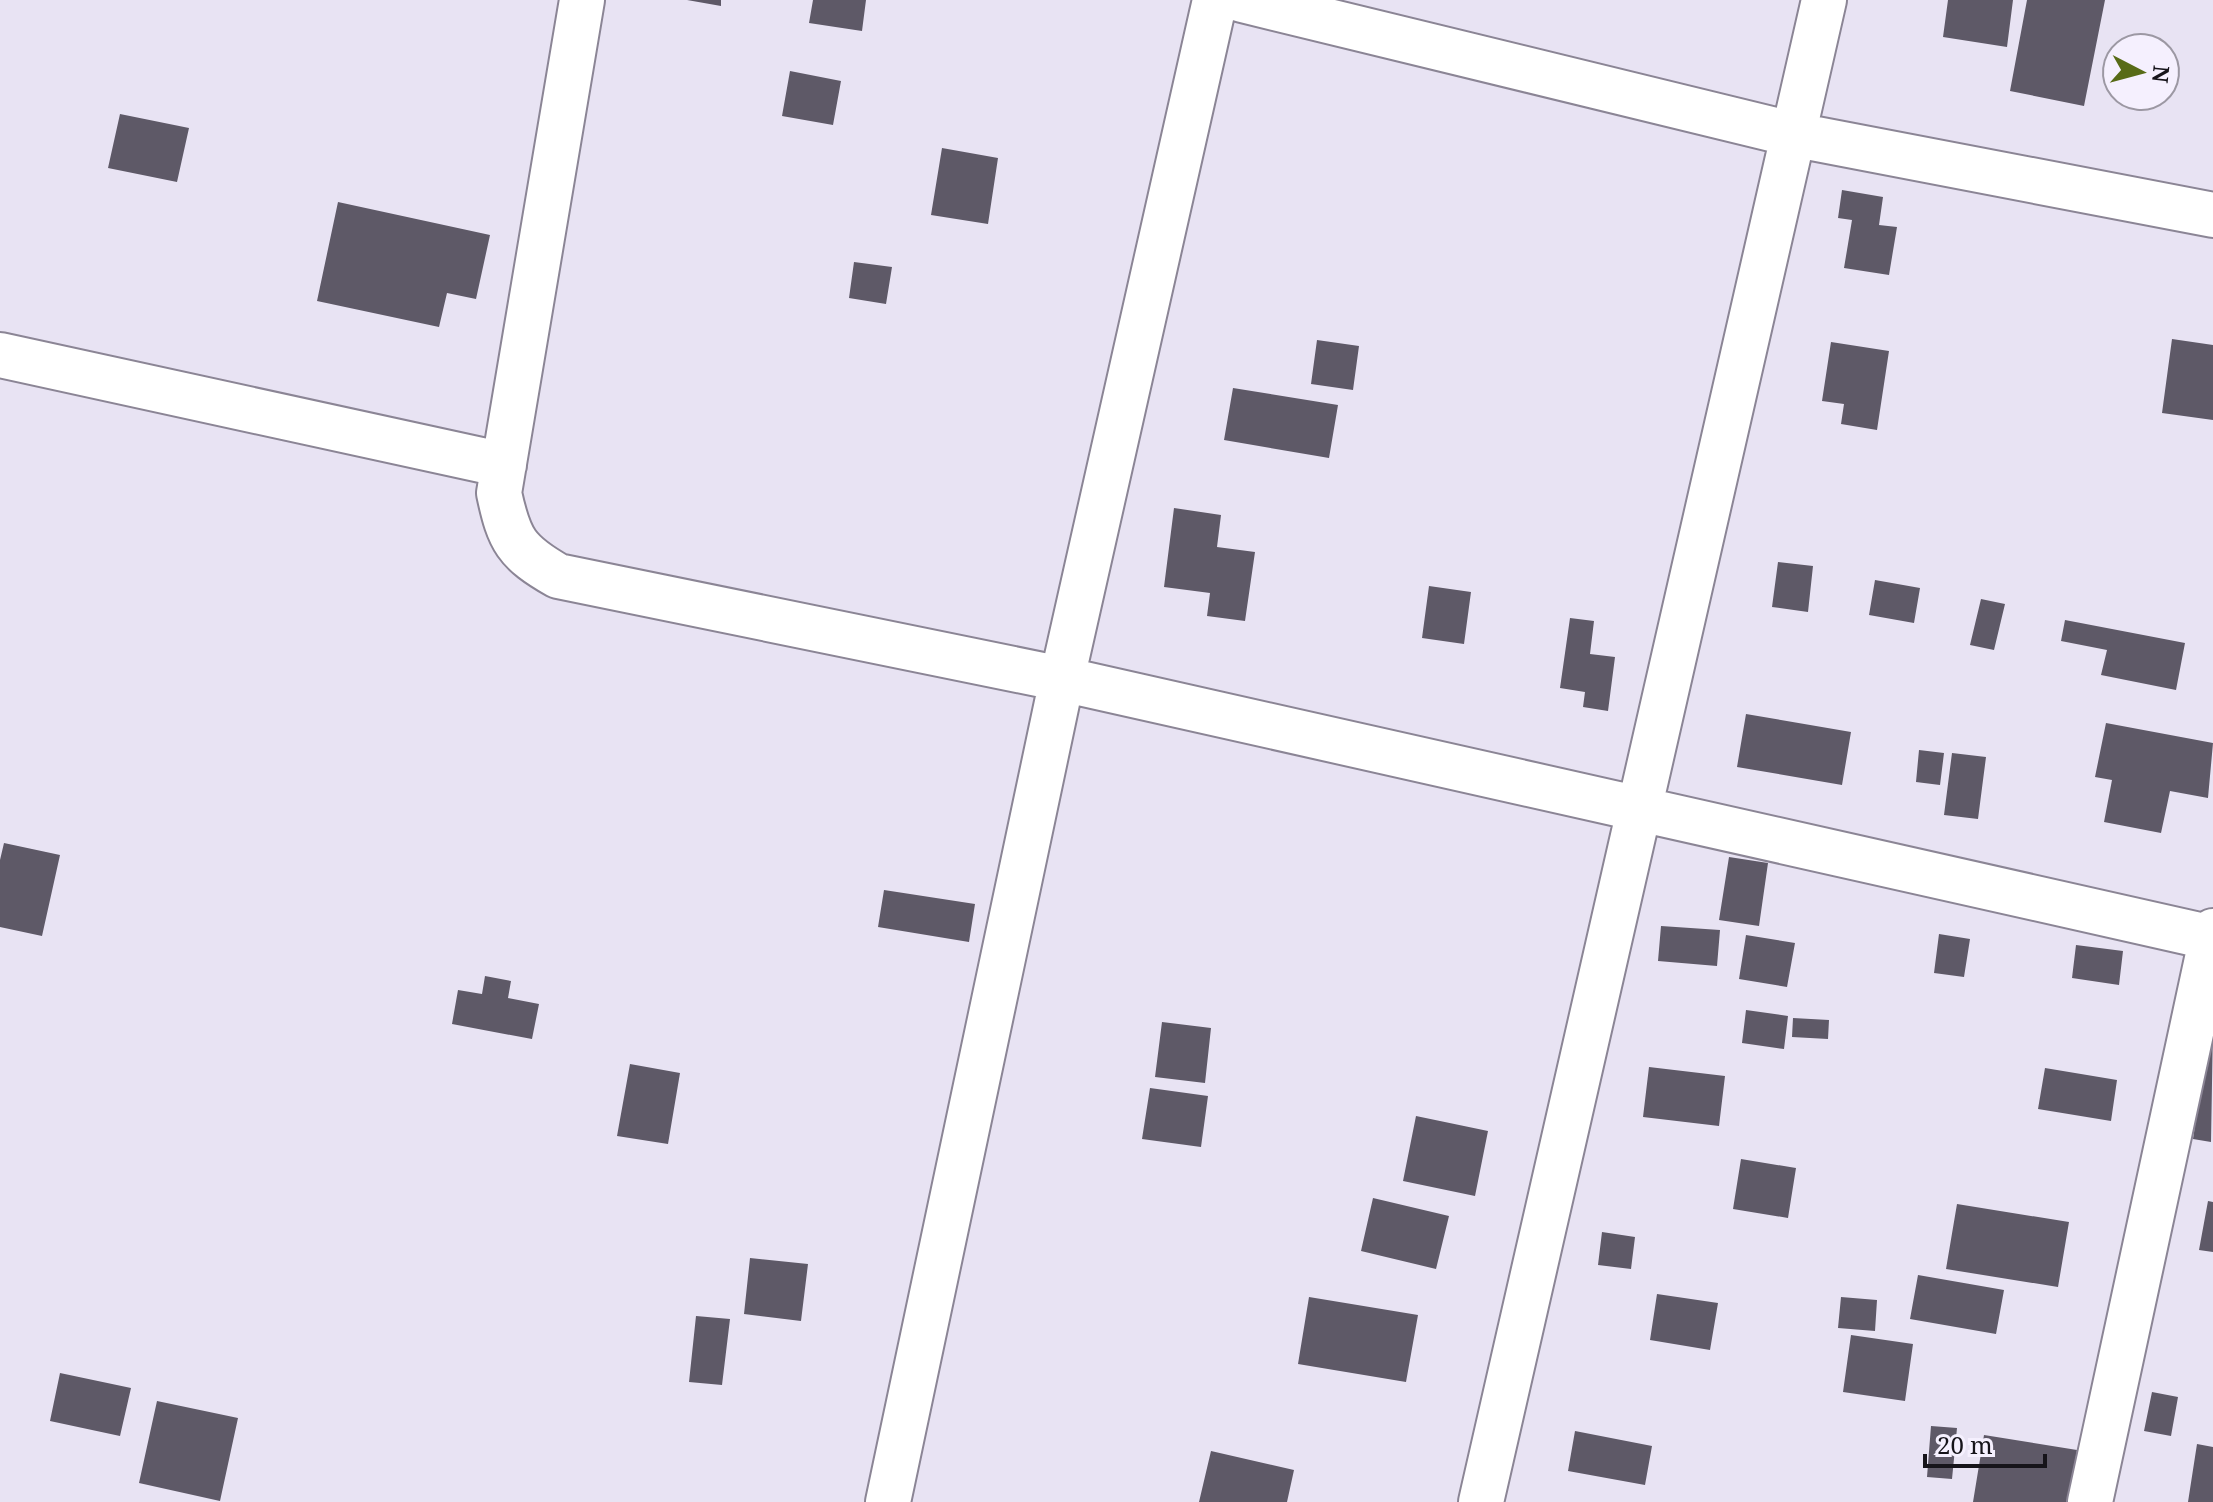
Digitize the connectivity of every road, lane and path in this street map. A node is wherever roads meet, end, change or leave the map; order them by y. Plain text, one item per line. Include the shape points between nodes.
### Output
1 (582, 0) edge
2 (1215, 0) edge
3 (1242, 0) edge
4 (1824, 0) edge
5 (1796, 135) junction
6 (2213, 215) edge
7 (0, 355) edge
8 (504, 465) junction
9 (1062, 679) junction
10 (1640, 811) junction
11 (2213, 936) edge
12 (888, 1502) edge
13 (1481, 1502) edge
14 (2090, 1502) edge

1 - 8 street
2 - 9 street
3 - 5 street
4 - 5 street
5 - 6 street
5 - 10 street
7 - 8 street
8 - 9 street via 499,493 506,526 525,557 558,576
9 - 10 street
9 - 12 street
10 - 11 street
10 - 13 street
11 - 14 street

